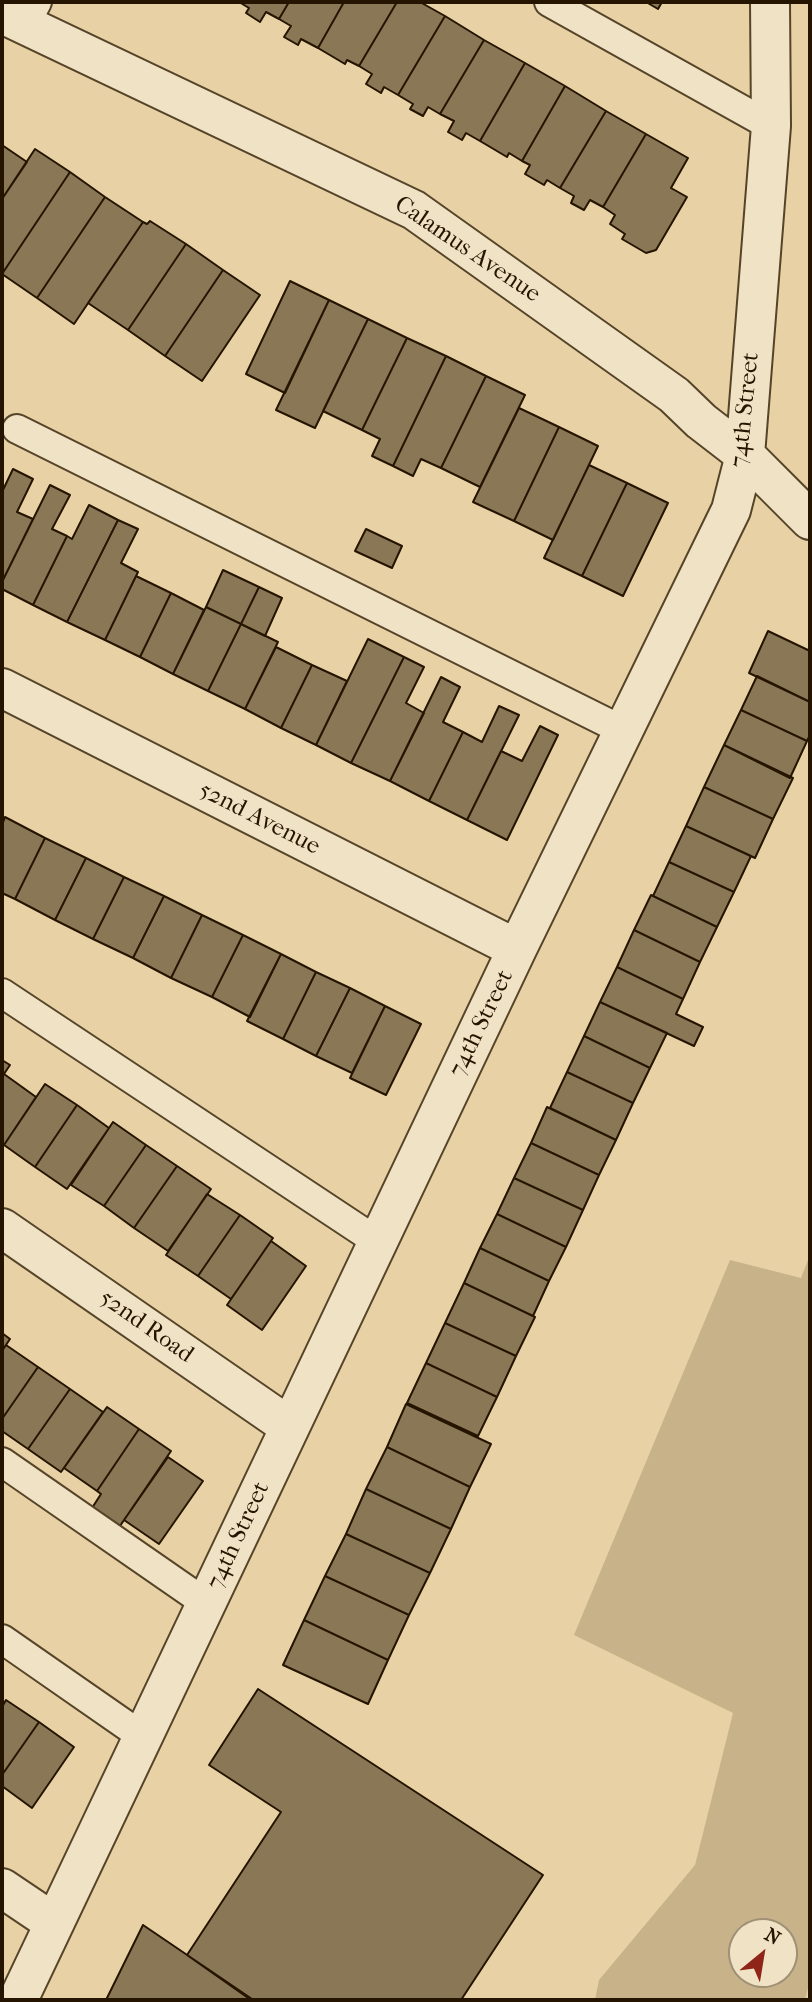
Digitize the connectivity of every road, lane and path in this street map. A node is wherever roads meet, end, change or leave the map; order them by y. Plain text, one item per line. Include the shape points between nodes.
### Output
1 (548, 2) edge
2 (770, 2) edge
3 (21, 14) edge
4 (771, 126) junction
5 (17, 429) dead end
6 (745, 455) junction
7 (810, 520) edge
8 (2, 688) edge
9 (622, 730) junction
10 (517, 950) junction
11 (2, 993) edge
12 (2, 1228) edge
13 (378, 1242) junction
14 (290, 1427) junction
15 (2, 1462) edge
16 (207, 1604) junction
17 (2, 1639) edge
18 (143, 1737) junction
19 (2, 1888) edge
20 (54, 1923) junction
21 (18, 2000) edge

1 - 4 lane
2 - 4 street, 74th Street
3 - 6 street, Calamus Avenue via 414,210 674,395
4 - 6 street, 74th Street
5 - 9 lane
6 - 7 street, Calamus Avenue
6 - 9 street, 74th Street via 731,510
8 - 10 street, 52nd Avenue
9 - 10 street, 74th Street
10 - 13 street, 74th Street
11 - 13 lane
12 - 14 street, 52nd Road
13 - 14 street, 74th Street
14 - 16 street, 74th Street
15 - 16 lane
16 - 18 street, 74th Street
17 - 18 lane
18 - 20 street, 74th Street
19 - 20 street
20 - 21 street, 74th Street

